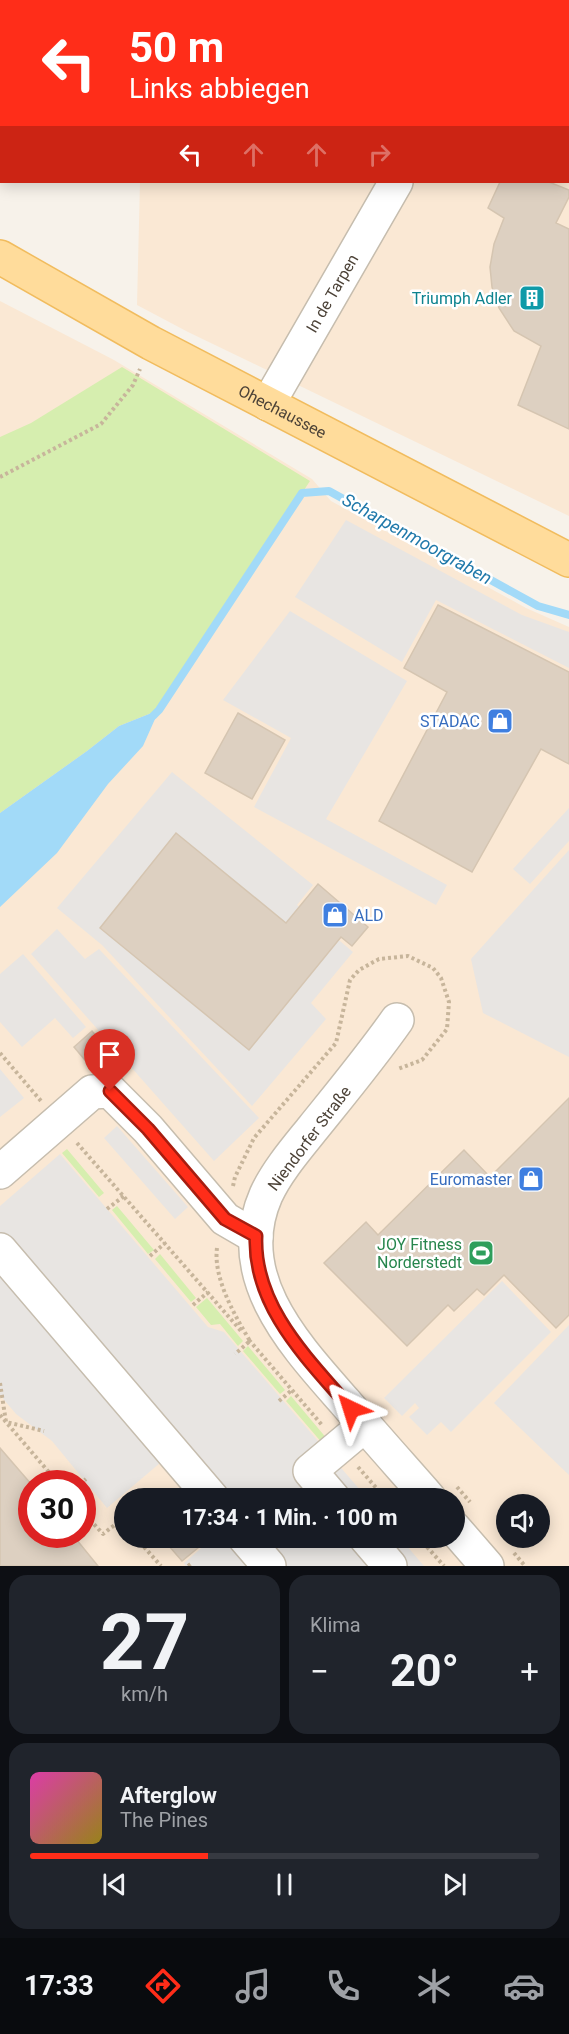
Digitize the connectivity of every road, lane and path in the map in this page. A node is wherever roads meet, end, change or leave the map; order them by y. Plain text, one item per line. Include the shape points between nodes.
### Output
1 (395, 183) edge
2 (0, 257) edge
3 (152, 344) junction
4 (268, 404) junction
5 (0, 477) edge
6 (569, 560) edge
7 (397, 1020) dead end
8 (0, 1053) edge
9 (397, 1070) dead end
10 (58, 1121) junction
11 (0, 1172) edge
12 (124, 1196) junction
13 (107, 1209) dead end
14 (225, 1219) junction
15 (256, 1236) junction
16 (165, 1244) junction
17 (0, 1250) edge
18 (150, 1256) dead end
19 (208, 1292) junction
20 (193, 1305) dead end
21 (250, 1341) junction
22 (235, 1354) dead end
23 (0, 1383) edge
24 (292, 1390) junction
25 (279, 1401) dead end
26 (0, 1415) edge
27 (6, 1422) junction
28 (364, 1425) junction
29 (44, 1431) dead end
30 (339, 1446) junction
31 (47, 1470) edge
32 (203, 1488) edge
33 (324, 1488) edge
34 (376, 1488) edge
35 (437, 1488) edge
36 (465, 1518) edge
37 (114, 1525) edge
38 (96, 1526) edge
39 (145, 1548) edge
40 (254, 1548) edge
41 (375, 1548) edge
42 (428, 1548) edge
43 (500, 1559) edge
44 (161, 1566) edge
45 (269, 1566) edge
46 (390, 1566) edge
47 (444, 1566) edge
48 (525, 1566) edge

1 - 4 street, In de Tarpen
2 - 3 main road, Ohechaussee
3 - 4 main road, Ohechaussee
3 - 5 path via 133,385 101,424
4 - 6 main road, Ohechaussee
7 - 15 street, Niendorfer Straße via 293,1153 267,1194
8 - 10 path
9 - 14 path via 422,1060 447,1029 449,1002 441,978 434,968 408,956 379,959 358,970 350,980 336,1043 254,1138 235,1177
10 - 11 street
10 - 12 path
10 - 14 street via 92,1092 110,1091
12 - 13 path
12 - 16 path
14 - 15 street
14 - 21 path via 217,1251 222,1282 231,1308
15 - 28 street, Niendorfer Straße via 258,1268 270,1304 297,1347
16 - 18 path
16 - 19 path
17 - 32 street
19 - 20 path
19 - 21 path
21 - 22 path
21 - 24 path
23 - 27 path
24 - 25 path
24 - 30 path
26 - 27 path
27 - 29 path
27 - 31 path
28 - 30 street
28 - 35 street, Niendorfer Straße
30 - 33 street via 310,1471
30 - 34 path
36 - 43 street
37 - 38 path via 103,1534
39 - 44 path
40 - 45 street
41 - 46 street
42 - 47 path
43 - 48 path

